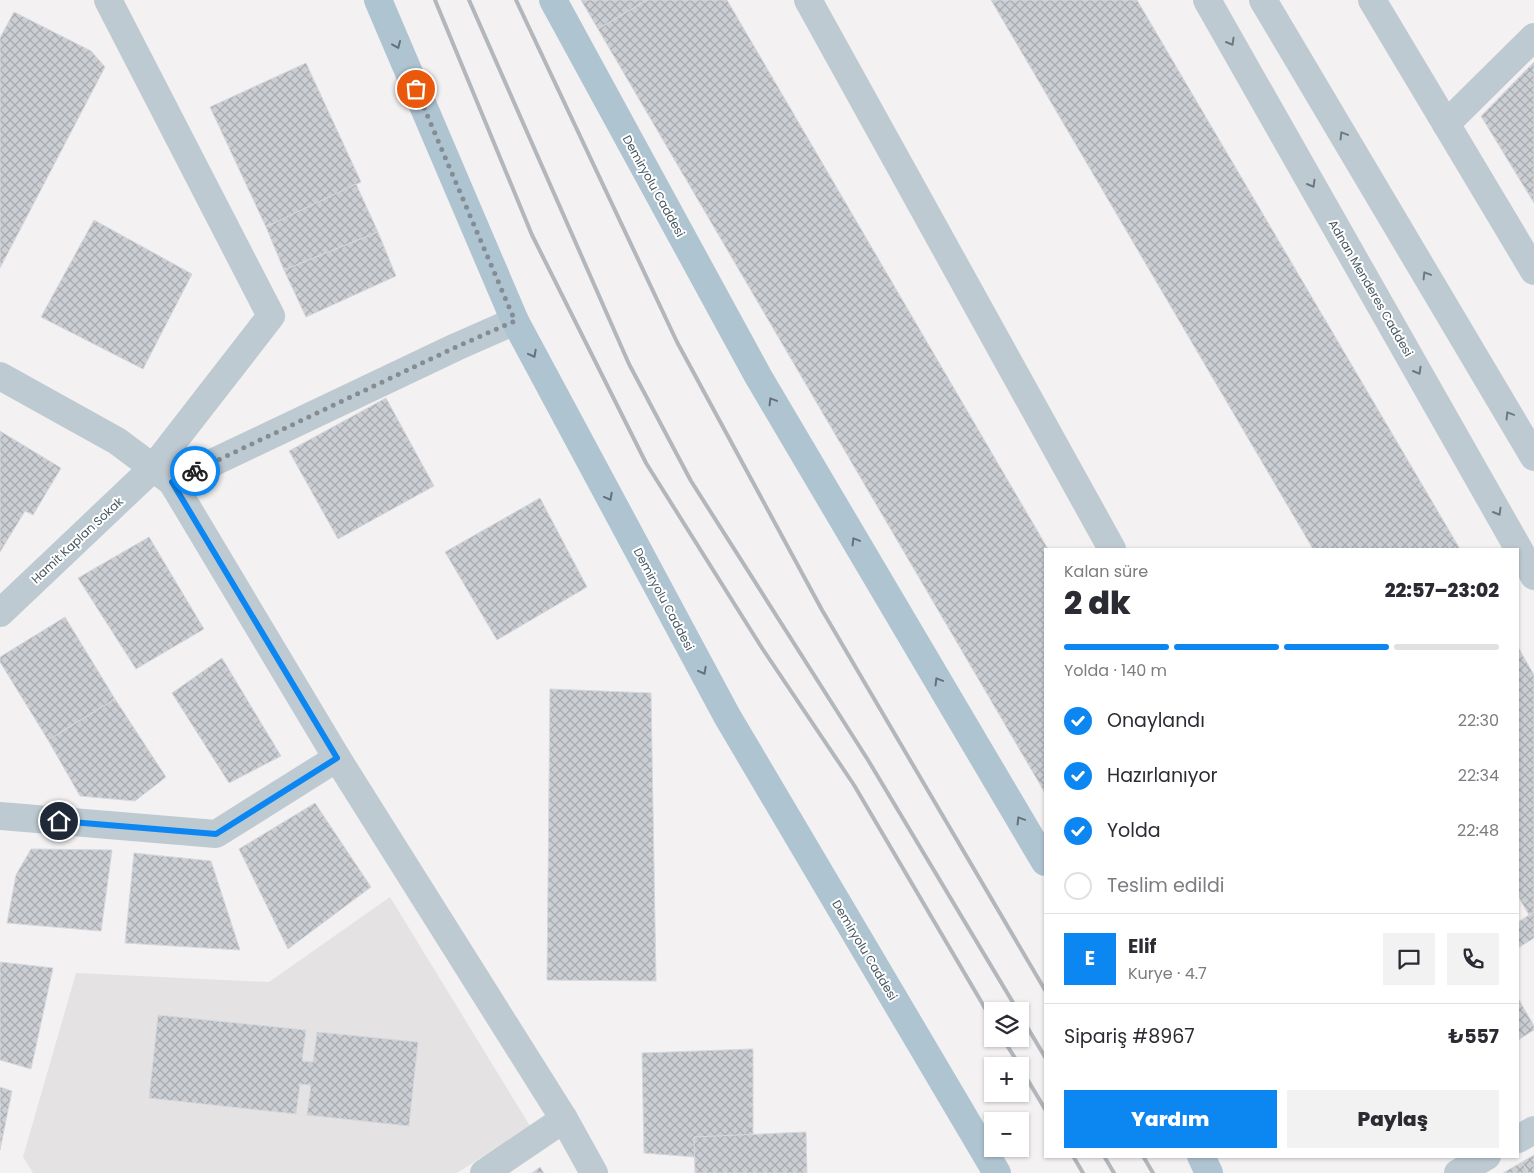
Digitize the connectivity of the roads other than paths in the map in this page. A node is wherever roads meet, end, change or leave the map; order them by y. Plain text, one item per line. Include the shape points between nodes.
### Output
1 (108, 0) edge
2 (378, 0) edge
3 (553, 0) edge
4 (808, 0) edge
5 (1207, 0) edge
6 (1263, 0) edge
7 (1372, 0) edge
8 (1534, 37) edge
9 (1446, 124) junction
10 (1534, 270) edge
11 (515, 321) junction
12 (0, 376) edge
13 (1534, 457) edge
14 (163, 475) junction
15 (1111, 548) edge
16 (1518, 548) edge
17 (1519, 550) edge
18 (1534, 576) edge
19 (0, 613) edge
20 (337, 758) junction
21 (0, 816) edge
22 (1044, 860) edge
23 (564, 1119) junction
24 (1534, 1130) edge
25 (1519, 1138) edge
26 (1201, 1158) edge
27 (1449, 1158) edge
28 (1483, 1158) edge
29 (484, 1173) edge
30 (594, 1173) edge
31 (997, 1173) edge
32 (1209, 1173) edge
33 (1457, 1173) edge

1 - 14 street via 271,316
2 -> 11 main road, Demiryolu Caddesi
22 -> 3 main road, Demiryolu Caddesi via 758,376
4 - 15 street
5 -> 16 street, Adnan Menderes Caddesi
13 -> 6 street
7 - 9 street
8 - 9 street
9 - 10 street
11 - 14 street
11 -> 31 main road, Demiryolu Caddesi via 727,716
12 - 14 street via 117,441
14 - 19 street, Hamit Kaplan Sokak
14 - 20 street
17 -> 18 street, Adnan Menderes Caddesi
20 - 21 street via 216,834
20 - 23 street
23 - 29 street
23 - 30 street
24 - 25 street
26 - 32 main road
27 - 33 street
28 - 33 street

